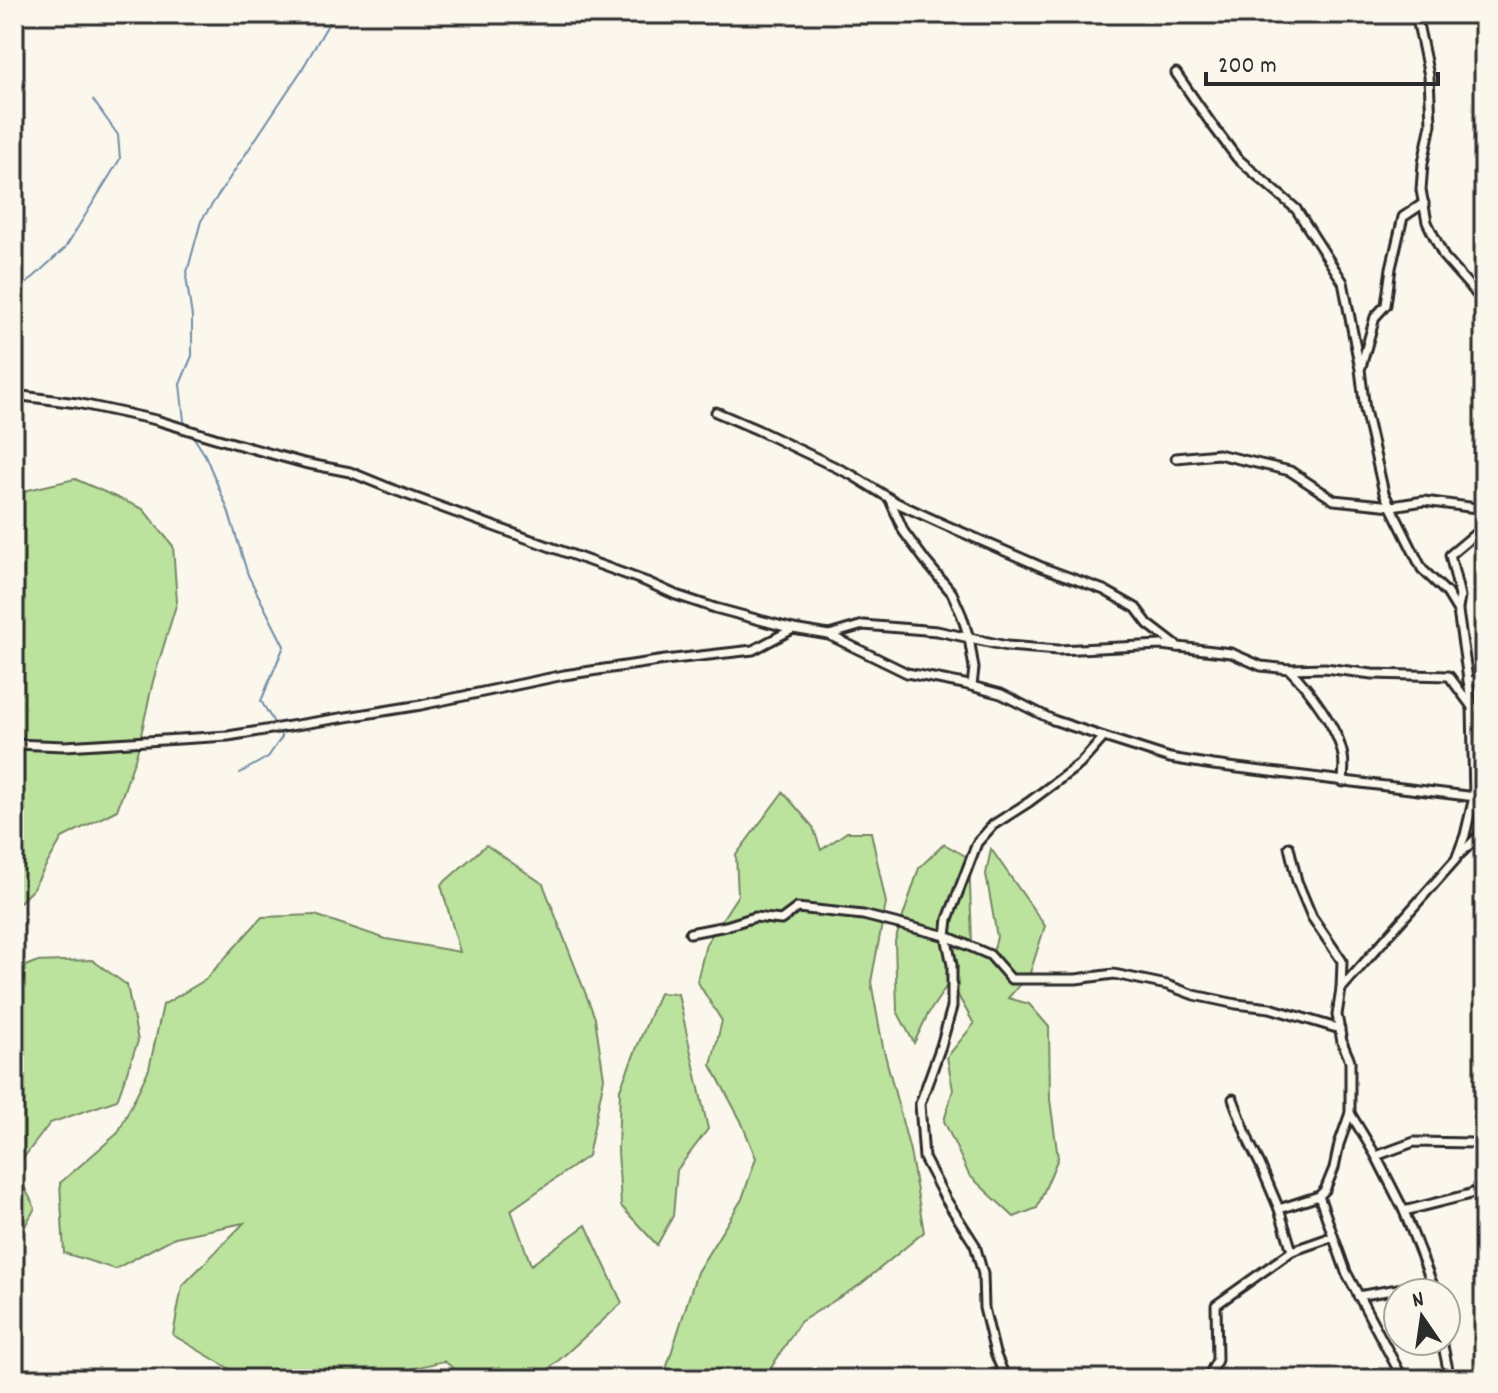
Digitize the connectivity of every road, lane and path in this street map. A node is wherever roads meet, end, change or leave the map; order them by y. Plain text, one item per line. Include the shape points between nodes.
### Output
1 (1416, 14) edge
2 (1176, 73) dead end
3 (1424, 203) junction
4 (1484, 305) edge
5 (1360, 369) junction
6 (14, 395) edge
7 (716, 412) dead end
8 (1176, 458) dead end
9 (889, 498) junction
10 (1392, 506) junction
11 (1484, 509) edge
12 (1484, 531) edge
13 (1458, 611) junction
14 (793, 629) junction
15 (829, 635) junction
16 (969, 638) junction
17 (1180, 648) junction
18 (1289, 669) junction
19 (1484, 680) edge
20 (1468, 681) junction
21 (972, 686) junction
22 (1472, 707) junction
23 (1484, 710) edge
24 (1104, 737) junction
25 (14, 744) edge
26 (1343, 782) junction
27 (1474, 797) junction
28 (1484, 798) edge
29 (1484, 831) edge
30 (1289, 847) dead end
31 (1456, 859) junction
32 (690, 933) dead end
33 (946, 936) junction
34 (1341, 989) junction
35 (1340, 1029) junction
36 (1233, 1099) dead end
37 (1350, 1113) junction
38 (1484, 1141) edge
39 (1376, 1156) junction
40 (1484, 1189) edge
41 (1319, 1196) junction
42 (1279, 1209) junction
43 (1404, 1211) junction
44 (1332, 1237) junction
45 (1292, 1251) junction
46 (1430, 1277) edge
47 (1382, 1292) edge
48 (1358, 1296) junction
49 (1445, 1357) edge
50 (1006, 1379) edge
51 (1207, 1379) edge
52 (1403, 1379) edge
53 (1450, 1379) edge

1 - 3 street via 1431,112 1423,163
2 - 5 street via 1237,158 1296,209 1343,282
3 - 4 street via 1444,257
3 - 5 street via 1403,217 1386,305 1375,317
5 - 10 street via 1378,470
6 - 14 street via 156,420 350,472 676,595
7 - 9 street via 852,475
8 - 10 street via 1218,454 1290,471 1334,500
9 - 16 street via 904,532 952,593
9 - 17 street via 1104,590 1136,608
10 - 11 street via 1424,501
10 - 13 street via 1422,569
12 - 13 street via 1450,555 1460,596
13 - 20 street
14 - 15 street
14 - 25 street via 753,650 564,675 228,736
15 - 16 street via 863,625
15 - 21 street via 907,673
16 - 17 street via 1058,650
16 - 21 street
17 - 18 street via 1231,653 1261,666
18 - 22 street via 1449,676
18 - 26 street via 1324,712 1343,756
19 - 20 street
20 - 22 street
21 - 24 street
22 - 23 street
22 - 27 street
24 - 26 street via 1170,758
24 - 33 street via 1080,764 993,825 977,843
26 - 27 street
27 - 28 street
27 - 31 street
29 - 31 street
30 - 34 street via 1312,917 1342,961
31 - 34 street
32 - 33 street via 755,917 781,920 797,908 863,915
33 - 35 street via 990,955 1011,979 1114,974
33 - 50 street via 952,1007 920,1104 924,1158 975,1245 984,1308
34 - 35 street
35 - 37 street via 1350,1061
36 - 42 street
37 - 39 street
37 - 41 street via 1334,1168
38 - 39 street via 1414,1142
39 - 43 street
40 - 43 street
41 - 42 street
41 - 44 street
42 - 45 street
43 - 46 street
44 - 45 street
44 - 48 street
45 - 51 street via 1216,1305 1217,1360
47 - 48 street
48 - 52 street
49 - 53 street

